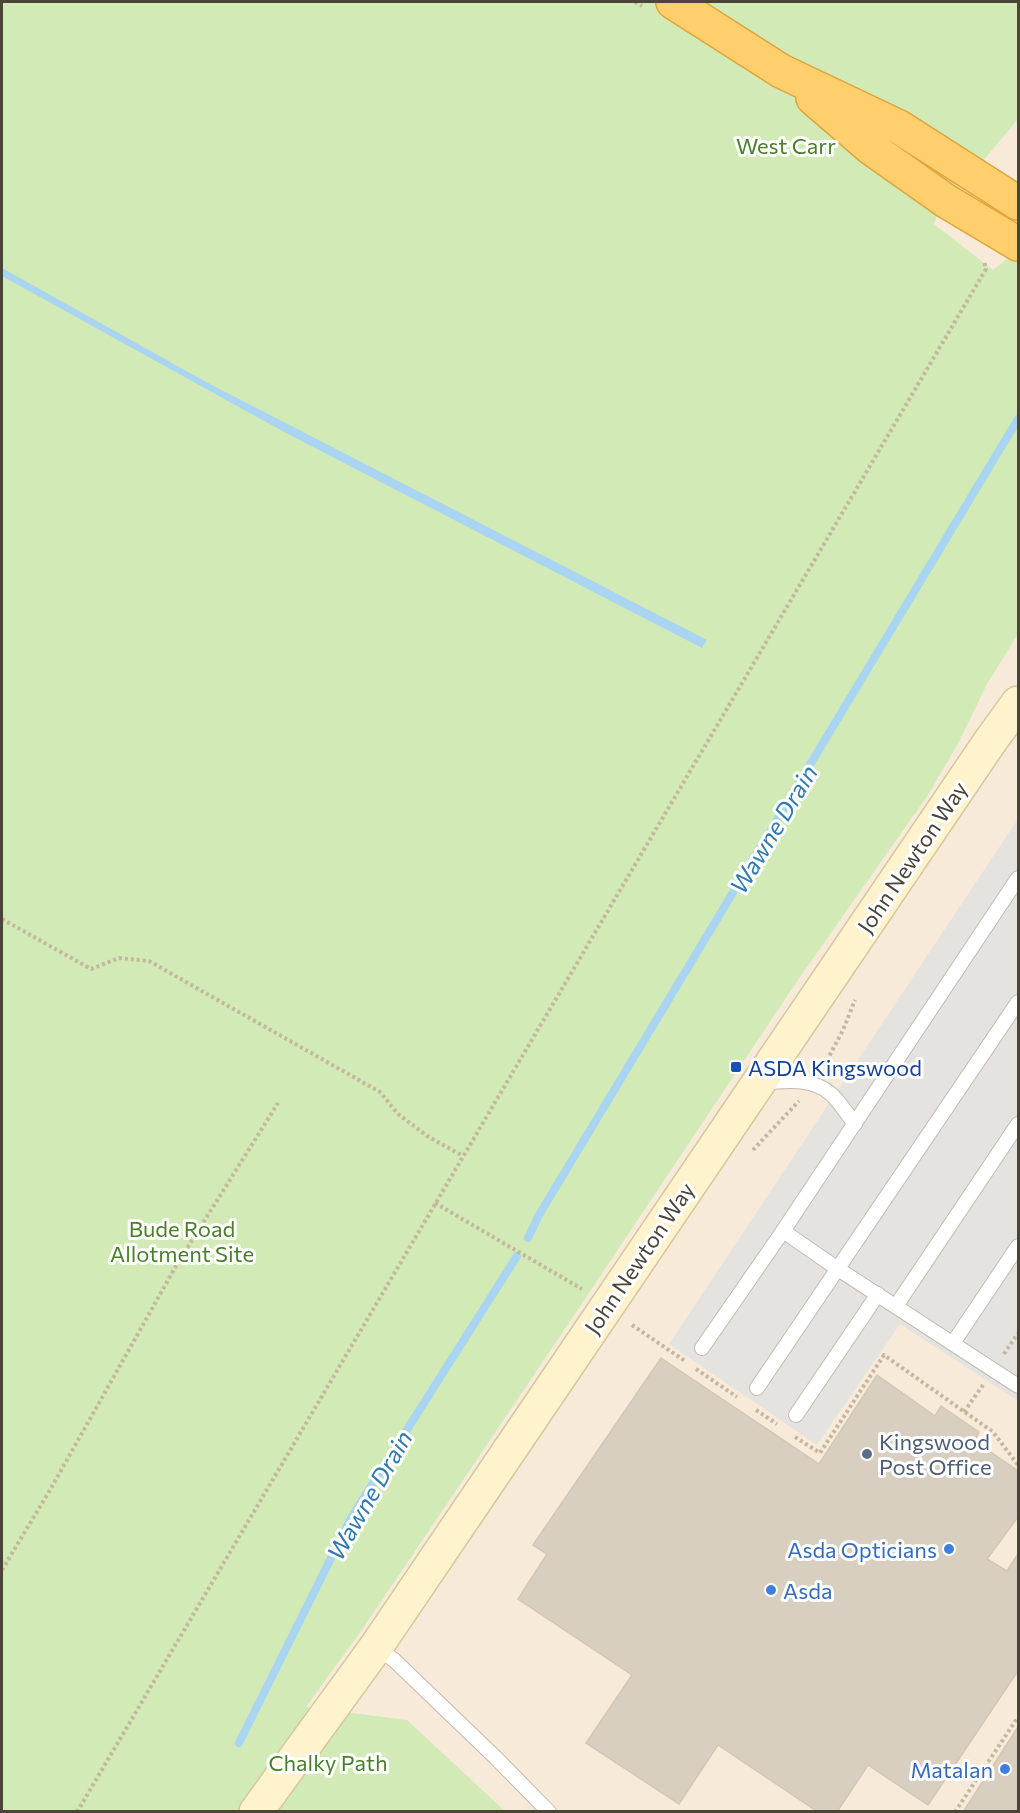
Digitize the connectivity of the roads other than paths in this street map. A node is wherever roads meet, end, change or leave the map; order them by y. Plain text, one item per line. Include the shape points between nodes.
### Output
1 (673, 2) edge
2 (781, 71) junction
3 (1018, 203) edge
4 (1018, 244) edge
5 (1018, 703) edge
6 (1018, 878) edge
7 (1018, 1002) edge
8 (758, 1084) junction
9 (855, 1124) junction
10 (1018, 1124) edge
11 (783, 1231) junction
12 (1018, 1246) edge
13 (838, 1269) junction
14 (878, 1294) junction
15 (896, 1306) junction
16 (953, 1343) junction
17 (702, 1348) dead end
18 (1018, 1386) edge
19 (758, 1388) dead end
20 (796, 1415) dead end
21 (376, 1647) junction
22 (256, 1812) edge
23 (549, 1812) edge

1 - 2 highway
2 - 3 highway via 899,127
2 - 4 highway via 871,148 946,201
5 - 8 street, John Newton Way
6 - 9 lane
7 - 13 lane
8 - 9 lane via 787,1080 815,1084 831,1094
8 - 21 street, John Newton Way
9 - 11 lane
10 - 15 lane
11 - 13 lane
11 - 17 lane
12 - 16 lane
13 - 14 lane
13 - 19 lane
14 - 15 lane
14 - 20 lane
15 - 16 lane
16 - 18 lane
21 - 22 street, John Newton Way
21 - 23 lane via 394,1660

